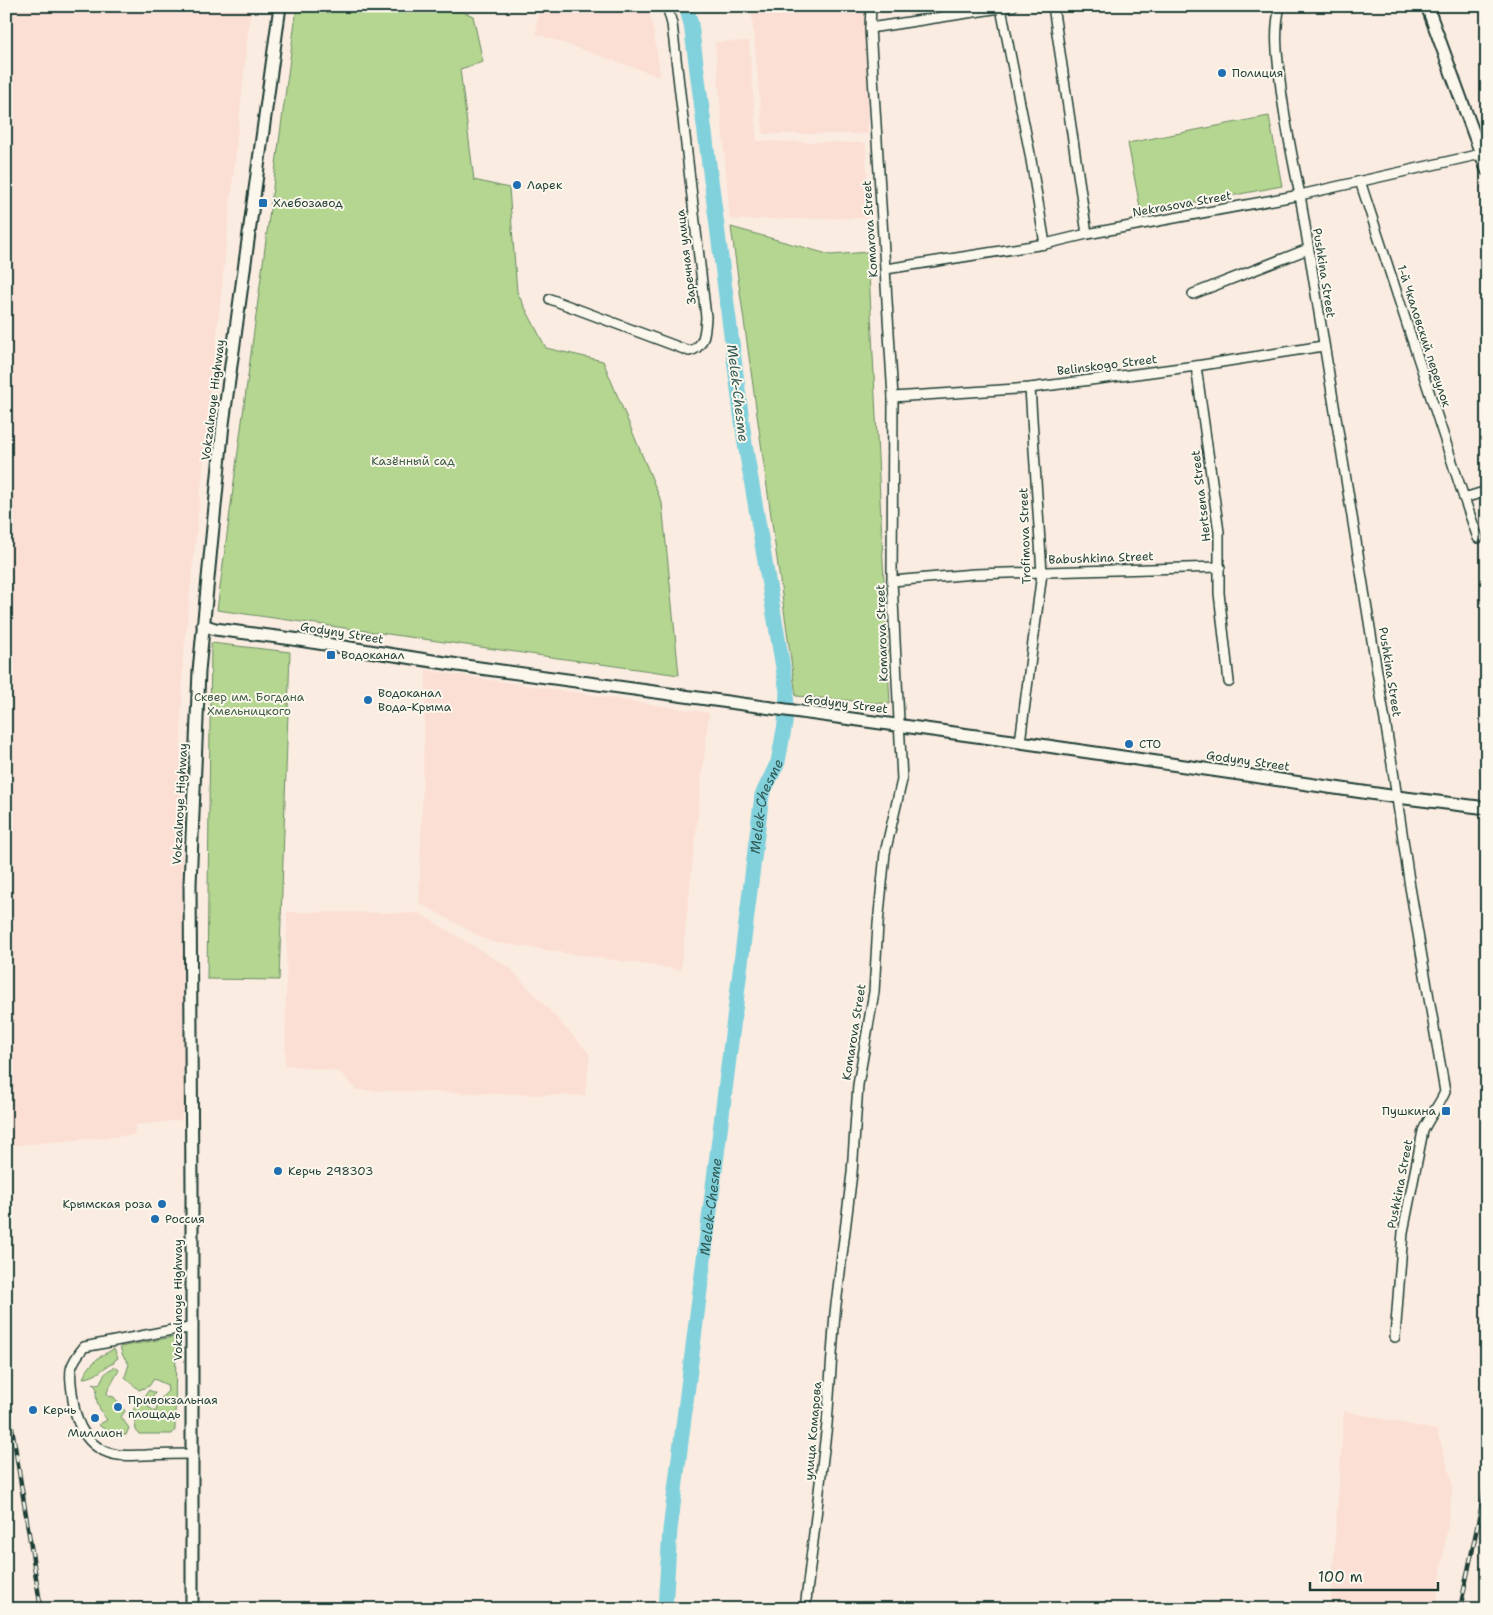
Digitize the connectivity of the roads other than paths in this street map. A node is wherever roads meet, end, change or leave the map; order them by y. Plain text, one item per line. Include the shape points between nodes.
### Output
1 (280, 6) edge
2 (667, 6) edge
3 (871, 6) edge
4 (1013, 6) edge
5 (1053, 6) edge
6 (1280, 6) edge
7 (1428, 6) edge
8 (1433, 6) edge
9 (1001, 8) junction
10 (870, 28) junction
11 (1485, 153) edge
12 (1487, 170) edge
13 (1360, 182) junction
14 (1300, 195) junction
15 (1086, 234) junction
16 (1045, 244) junction
17 (1308, 249) junction
18 (886, 269) junction
19 (1193, 294) dead end
20 (550, 299) dead end
21 (1323, 346) junction
22 (1196, 366) junction
23 (1030, 388) junction
24 (893, 397) junction
25 (1487, 492) edge
26 (1464, 498) junction
27 (1478, 538) dead end
28 (1220, 566) junction
29 (1042, 573) junction
30 (892, 581) junction
31 (203, 625) junction
32 (1229, 682) dead end
33 (898, 725) junction
34 (1020, 742) junction
35 (1398, 797) junction
36 (1487, 808) edge
37 (192, 1328) junction
38 (1395, 1338) dead end
39 (192, 1454) junction
40 (192, 1609) edge
41 (805, 1609) edge

1 - 31 main road, Vokzalnoye Highway via 223,424
2 - 20 street, Заречная улица via 672,24 706,318 701,344 689,351
3 - 10 street, Komarova Street
4 - 9 street
5 - 15 street
6 - 14 street, Pushkina Street via 1276,45 1284,115
7 - 11 main road
8 - 11 main road
9 - 10 street
9 - 16 street
10 - 18 street, Komarova Street
11 - 12 main road
11 - 13 street, Nekrasova Street
13 - 14 street, Nekrasova Street
13 - 26 street, 1-й Чкаловский переулок
14 - 15 street, Nekrasova Street
14 - 17 street, Pushkina Street
15 - 16 street, Nekrasova Street
16 - 18 street, Nekrasova Street
17 - 19 street
17 - 21 street, Pushkina Street
18 - 24 street, Komarova Street
21 - 22 street, Belinskogo Street
21 - 35 street, Pushkina Street
22 - 23 street, Belinskogo Street
22 - 28 street, Hertsena Street via 1220,532
23 - 24 street, Belinskogo Street
23 - 29 street, Trofimova Street
24 - 30 street, Komarova Street
25 - 26 street
26 - 27 street, 1-й Чкаловский переулок
28 - 29 street, Babushkina Street
28 - 32 street, Hertsena Street via 1218,593
29 - 30 street, Babushkina Street via 974,574
29 - 34 street, Trofimova Street
30 - 33 street, Komarova Street
31 - 33 main road, Godyny Street via 458,665
31 - 37 main road, Vokzalnoye Highway via 190,884
33 - 34 main road, Godyny Street
33 - 41 street, Komarova Street via 902,780 885,853 874,992 858,1085 827,1424
34 - 35 main road, Godyny Street
35 - 36 main road, Godyny Street
35 - 38 street, Pushkina Street via 1445,1092 1423,1132 1403,1232
37 - 39 main road, Vokzalnoye Highway
37 - 39 street via 84,1347 70,1369 75,1415 83,1432 99,1449 118,1455
39 - 40 main road, Vokzalnoye Highway

